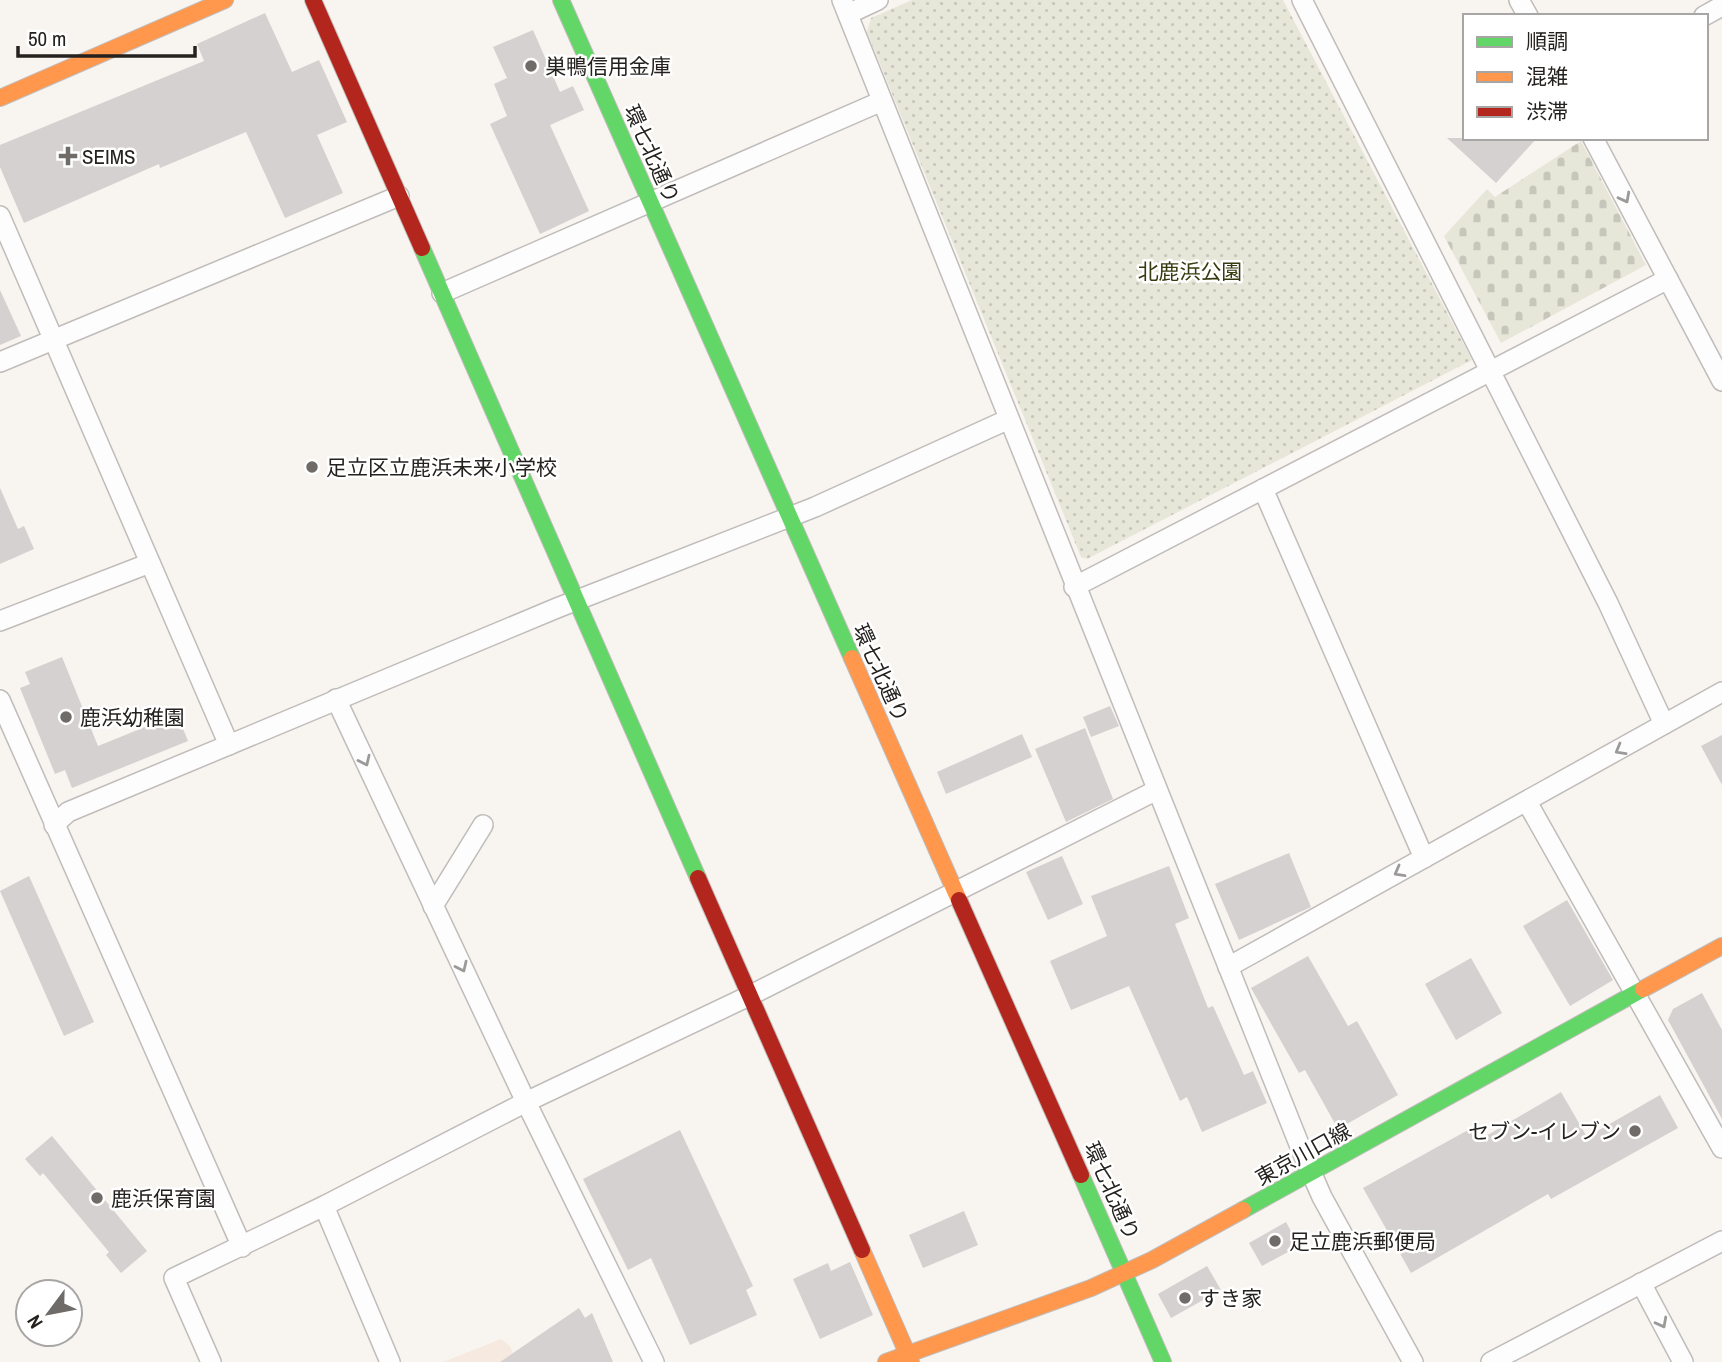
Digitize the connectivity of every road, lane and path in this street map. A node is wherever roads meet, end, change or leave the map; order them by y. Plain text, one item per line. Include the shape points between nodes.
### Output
1 (225, 0) edge
2 (313, 0) edge
3 (561, 0) edge
4 (878, 0) edge
5 (1301, 0) edge
6 (845, 7) edge
7 (0, 98) edge
8 (882, 100) junction
9 (1594, 140) edge
10 (398, 196) junction
11 (650, 202) junction
12 (0, 216) edge
13 (1668, 279) junction
14 (442, 293) junction
15 (54, 338) junction
16 (0, 362) edge
17 (1490, 372) junction
18 (1722, 381) edge
19 (1009, 419) junction
20 (1263, 489) junction
21 (788, 517) junction
22 (149, 563) junction
23 (1074, 587) junction
24 (575, 600) junction
25 (0, 621) edge
26 (1722, 692) edge
27 (336, 699) junction
28 (0, 700) edge
29 (1664, 724) junction
30 (229, 745) junction
31 (1157, 790) junction
32 (1527, 802) junction
33 (54, 825) junction
34 (482, 825) dead end
35 (1424, 858) junction
36 (956, 891) junction
37 (433, 906) junction
38 (1722, 946) edge
39 (1228, 967) junction
40 (1636, 993) junction
41 (751, 995) junction
42 (526, 1102) junction
43 (1722, 1149) edge
44 (1312, 1174) junction
45 (324, 1206) junction
46 (1722, 1241) edge
47 (242, 1247) junction
48 (1125, 1273) junction
49 (1641, 1283) junction
50 (909, 1358) edge
51 (211, 1362) edge
52 (390, 1362) edge
53 (654, 1362) edge
54 (886, 1362) edge
55 (1163, 1362) edge
56 (1413, 1362) edge
57 (1491, 1362) edge
58 (1683, 1362) edge

1 - 7 street
2 - 10 street
3 - 11 street, 環七北通り
4 - 6 street
5 - 17 street
6 - 8 street
8 - 11 street
8 - 19 street
9 -> 13 street
10 - 14 street
10 - 15 street
11 - 14 street
11 - 21 street, 環七北通り
12 - 15 street
13 - 17 street
13 - 18 street
14 - 24 street
15 - 16 street
15 - 22 street
17 - 20 street
17 - 29 street
19 - 21 street
19 - 23 street
20 - 23 street
20 - 35 street
21 - 24 street
21 - 36 street, 環七北通り
22 - 25 street
22 - 30 street
23 - 31 street
24 - 27 street
24 - 41 street
26 - 29 street
27 - 30 street
27 -> 37 street
28 - 33 street
29 -> 32 street
30 - 33 street via 68,812
31 - 36 street
31 - 39 street
32 - 35 street
32 - 40 street
33 - 47 street
34 - 37 street
35 -> 39 street
36 - 41 street
36 - 48 street, 環七北通り
37 -> 42 street
38 - 40 street, 東京川口線
39 - 44 street
40 - 43 street
40 - 44 street, 東京川口線
41 - 42 street
41 - 50 street
42 - 45 street
42 - 53 street
44 - 48 street, 東京川口線
44 - 56 street
45 - 47 street
45 - 52 street
46 - 49 street
47 - 51 street via 174,1278
48 - 50 street, 東京川口線
48 - 55 street, 環七北通り
49 - 57 street
49 -> 58 street
50 - 54 street, 東京川口線

